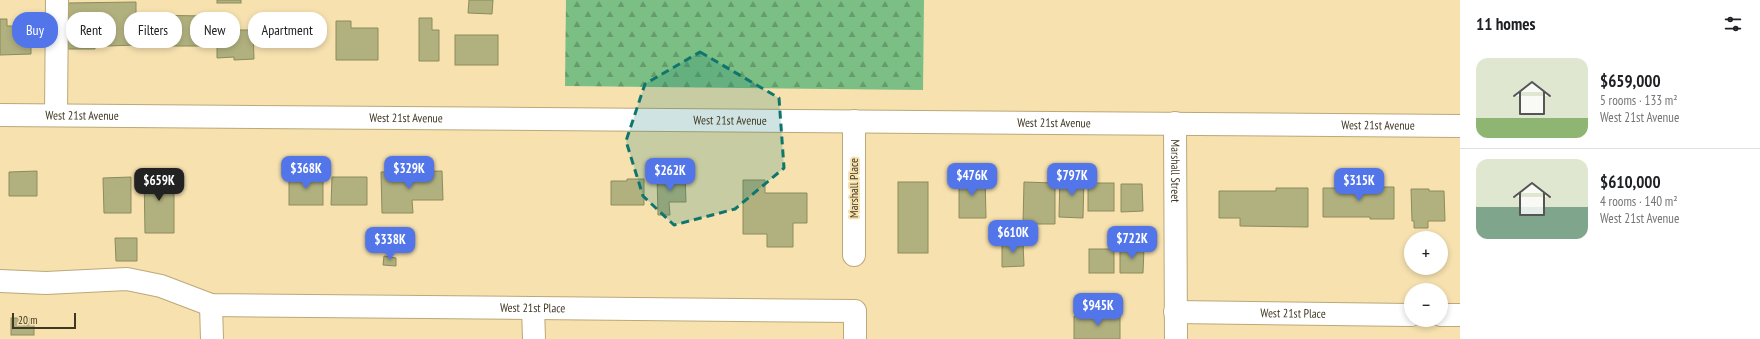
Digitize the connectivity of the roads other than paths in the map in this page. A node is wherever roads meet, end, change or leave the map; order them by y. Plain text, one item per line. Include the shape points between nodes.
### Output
1 (57, 0) edge
2 (0, 115) edge
3 (56, 115) junction
4 (854, 121) junction
5 (1175, 123) junction
6 (1460, 126) edge
7 (854, 255) dead end
8 (0, 281) edge
9 (211, 306) junction
10 (533, 308) junction
11 (1176, 312) junction
12 (1404, 315) edge
13 (1448, 315) edge
14 (1460, 315) edge
15 (212, 339) edge
16 (534, 339) edge
17 (855, 339) edge
18 (1176, 339) edge

1 - 3 street
2 - 3 street, West 21st Avenue
3 - 4 street, West 21st Avenue
4 - 5 street, West 21st Avenue
4 - 7 street, Marshall Place
5 - 6 street, West 21st Avenue
5 - 11 street, Marshall Street
8 - 9 street via 32,283 127,279 161,286
9 - 10 street, West 21st Place
9 - 15 street
10 - 16 street
10 - 17 street, West 21st Place via 855,311
11 - 12 street, West 21st Place
11 - 18 street, Marshall Street
13 - 14 street

